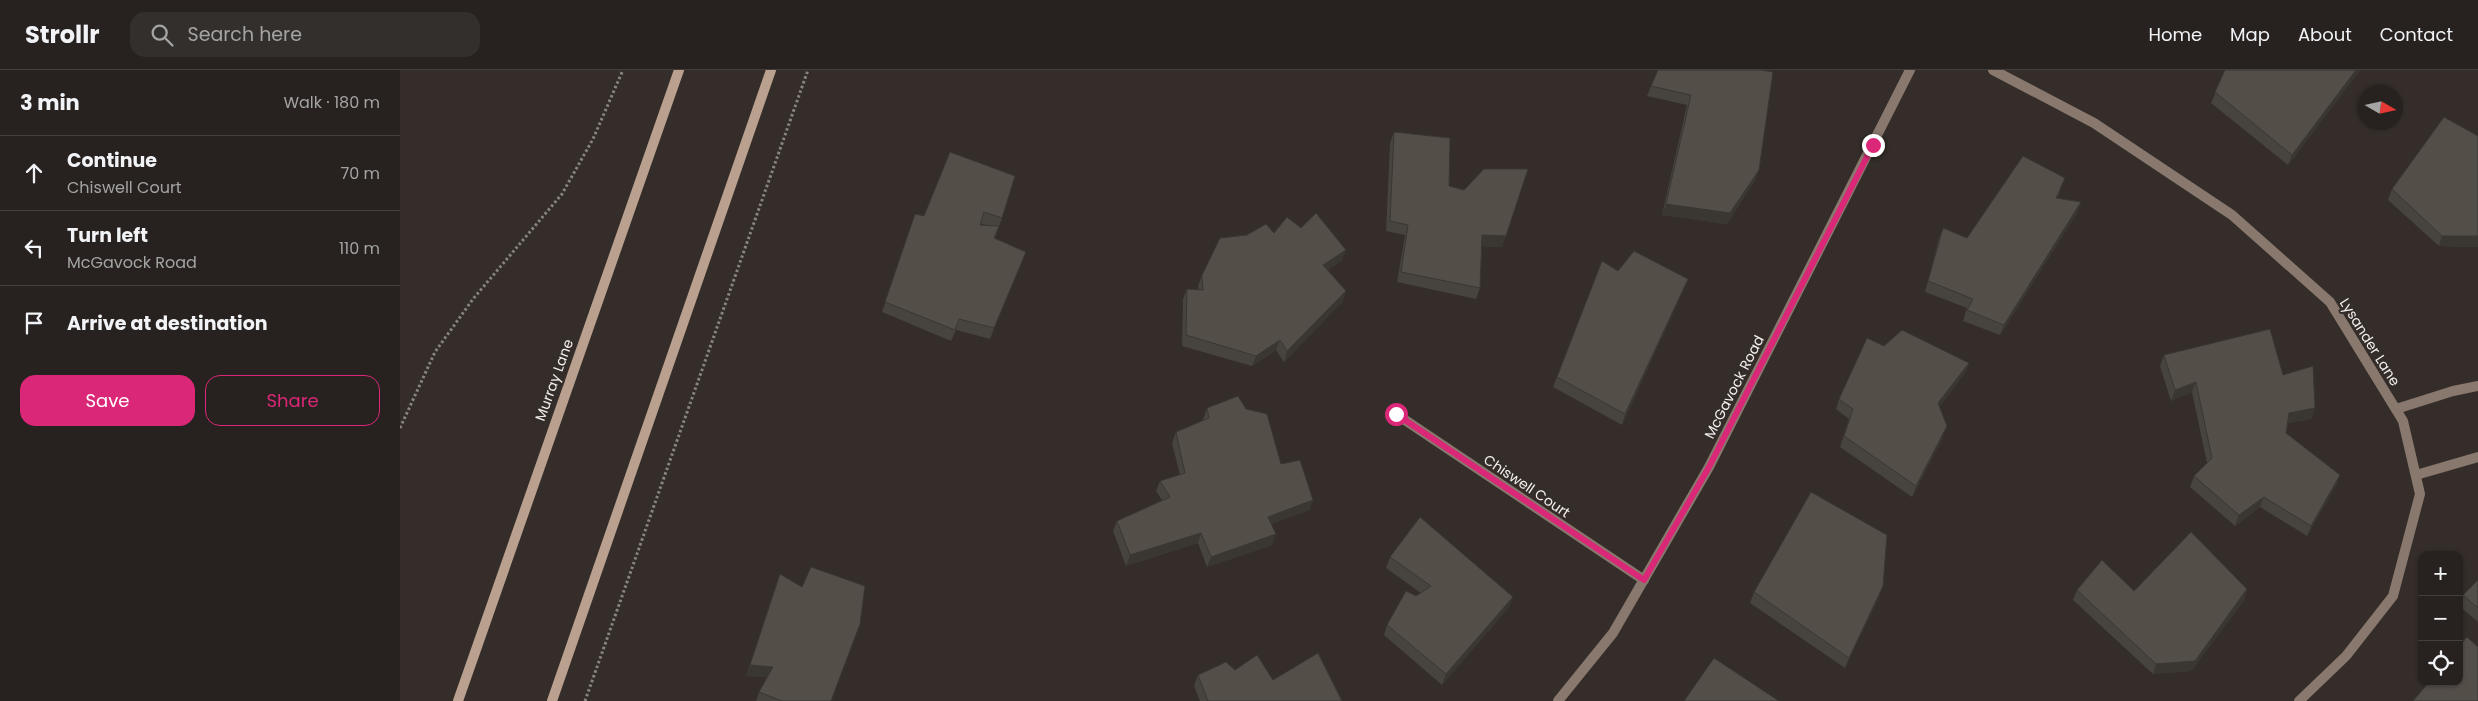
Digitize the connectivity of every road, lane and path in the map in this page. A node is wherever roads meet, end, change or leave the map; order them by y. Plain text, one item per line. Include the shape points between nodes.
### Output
1 (623, 70) edge
2 (679, 70) edge
3 (771, 70) edge
4 (808, 70) edge
5 (1910, 70) edge
6 (1993, 70) edge
7 (2478, 386) edge
8 (2396, 409) junction
9 (1396, 414) dead end
10 (400, 428) edge
11 (2478, 457) edge
12 (2416, 475) junction
13 (1644, 580) junction
14 (458, 701) edge
15 (552, 701) edge
16 (585, 701) edge
17 (1558, 701) edge
18 (2299, 701) edge

1 - 10 path via 593,139 562,194 473,299 435,352
2 - 14 main road, Murray Lane
3 - 15 main road
4 - 16 path
5 - 13 street, McGavock Road via 1713,459
6 - 8 street, Lysander Lane via 2094,123 2232,215 2330,302
7 - 8 street
8 - 12 street, Lysander Lane via 2403,421
9 - 13 street, Chiswell Court
11 - 12 street
12 - 18 street, Lysander Lane via 2420,494 2393,596 2346,656
13 - 17 street, McGavock Road via 1613,633

